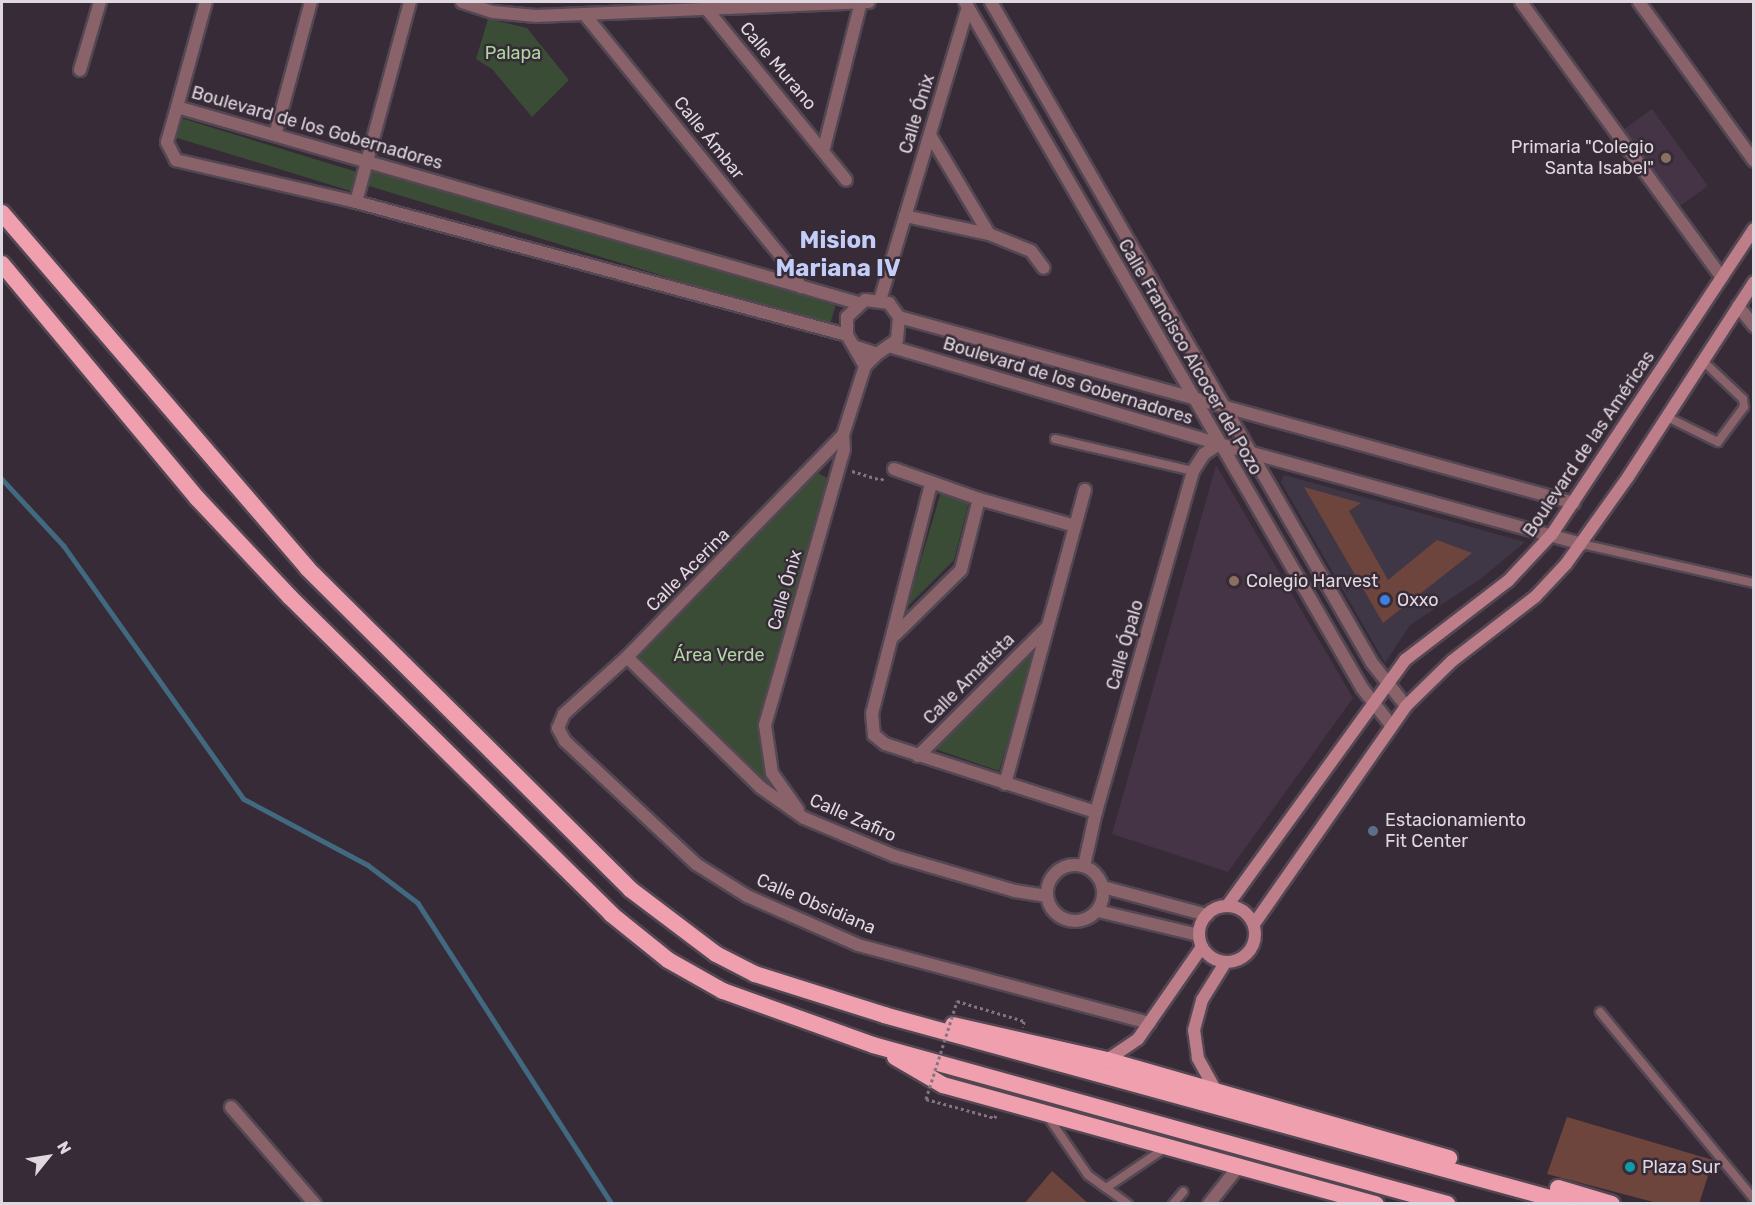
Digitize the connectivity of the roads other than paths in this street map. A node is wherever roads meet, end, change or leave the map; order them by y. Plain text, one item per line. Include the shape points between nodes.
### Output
1 (100, 2) edge
2 (206, 2) edge
3 (311, 2) edge
4 (410, 2) edge
5 (462, 2) edge
6 (865, 2) edge
7 (991, 2) edge
8 (1521, 2) edge
9 (1639, 2) edge
10 (966, 4) edge
11 (705, 7) junction
12 (585, 15) junction
13 (80, 70) dead end
14 (177, 107) junction
15 (276, 135) junction
16 (930, 135) junction
17 (824, 148) junction
18 (367, 161) junction
19 (1754, 161) edge
20 (846, 180) dead end
21 (357, 202) junction
22 (2, 213) edge
23 (905, 216) junction
24 (1754, 229) edge
25 (988, 234) junction
26 (2, 264) edge
27 (1044, 268) dead end
28 (1722, 278) junction
29 (1754, 282) edge
30 (801, 287) junction
31 (880, 300) junction
32 (858, 303) junction
33 (1738, 306) junction
34 (899, 317) junction
35 (1754, 327) edge
36 (848, 335) junction
37 (855, 347) junction
38 (892, 347) junction
39 (877, 354) junction
40 (1703, 361) junction
41 (866, 366) junction
42 (1192, 397) junction
43 (1224, 406) junction
44 (1666, 417) junction
45 (843, 435) junction
46 (1055, 440) dead end
47 (1218, 444) junction
48 (1251, 453) junction
49 (816, 463) junction
50 (894, 470) road end
51 (1193, 471) junction
52 (837, 473) junction
53 (931, 484) junction
54 (1085, 490) dead end
55 (979, 499) junction
56 (1574, 503) junction
57 (1072, 525) junction
58 (1552, 534) junction
59 (1581, 544) junction
60 (1754, 583) edge
61 (1046, 628) junction
62 (893, 637) junction
63 (627, 657) junction
64 (1387, 684) junction
65 (1373, 703) junction
66 (1406, 706) junction
67 (1391, 725) junction
68 (558, 728) joint
69 (918, 756) junction
70 (1005, 783) junction
71 (1096, 812) junction
72 (804, 818) junction
73 (1084, 866) junction
74 (1103, 887) junction
75 (1047, 896) junction
76 (1227, 906) junction
77 (1098, 911) junction
78 (1207, 915) junction
79 (1254, 924) junction
80 (1201, 941) junction
81 (1225, 963) junction
82 (1600, 1012) dead end
83 (884, 1015) junction
84 (1150, 1023) junction
85 (873, 1045) junction
86 (1107, 1060) junction
87 (1216, 1091) junction
88 (231, 1107) dead end
89 (1032, 1107) junction
90 (1174, 1146) junction
91 (1239, 1166) junction
92 (1106, 1188) junction
93 (1183, 1192) dead end
94 (1754, 1199) edge
95 (315, 1203) edge
96 (1128, 1203) edge
97 (1173, 1203) edge
98 (1209, 1203) edge
99 (1376, 1203) edge
100 (1447, 1203) edge
101 (1572, 1203) edge
102 (1612, 1203) edge

1 - 13 street
2 - 14 street
3 - 15 street
4 - 18 street
5 - 12 street via 493,12
6 - 11 street
6 - 17 street, Calle Murano
7 - 43 street, Calle Francisco Alcocer del Pozo
8 - 28 street
9 - 19 street
10 - 16 street, Calle Ónix
10 - 42 street, Calle Francisco Alcocer del Pozo
11 - 12 street
11 - 17 street, Calle Murano
12 - 30 street, Calle Ámbar via 784,260
14 - 15 street, Boulevard de los Gobernadores
14 - 21 street, Boulevard de los Gobernadores via 167,142 176,160
15 - 18 street, Boulevard de los Gobernadores
16 - 23 street, Calle Ónix
16 - 25 street
17 - 20 street, Calle Murano
18 - 21 street
18 - 30 street, Boulevard de los Gobernadores
21 - 36 street, Boulevard de los Gobernadores
22 - 83 highway via 308,569 630,889 708,948 755,974
23 - 25 street
23 - 31 street, Calle Ónix
24 - 28 main road, Boulevard de las Américas
25 - 27 street via 1031,251
26 - 85 highway via 220,524 611,914 668,960 723,991
28 - 56 main road, Boulevard de las Américas
29 - 33 main road
30 - 32 street, Boulevard de los Gobernadores
31 - 32 street
31 - 34 street via 889,303
32 - 36 street via 847,317
33 - 35 street
33 - 40 main road
34 - 38 street via 900,333
34 - 42 street, Boulevard de los Gobernadores
36 - 37 street
37 - 39 street
37 - 41 street
38 - 39 street
38 - 47 street, Boulevard de los Gobernadores
39 - 41 street, Calle Ónix
40 - 44 main road
40 - 44 lane via 1743,399 1744,407 1718,442
41 - 45 street, Calle Ónix
42 - 43 street, Boulevard de los Gobernadores
42 - 47 street, Calle Francisco Alcocer del Pozo
43 - 48 street, Calle Francisco Alcocer del Pozo
43 - 56 street, Boulevard de los Gobernadores
44 - 59 main road
45 - 49 street, Calle Acerina
45 - 52 street, Calle Ónix via 844,449
46 - 51 lane
47 - 48 street, Boulevard de los Gobernadores
47 - 51 street, Calle Ópalo via 1204,454
47 - 65 street, Calle Francisco Alcocer del Pozo
48 - 58 street, Boulevard de los Gobernadores
48 - 64 street, Calle Francisco Alcocer del Pozo
49 - 52 street via 825,463
49 - 63 street, Calle Acerina
50 - 53 street
51 - 71 street, Calle Ópalo
52 - 72 street, Calle Ónix via 765,725 772,773
53 - 55 street
53 - 62 street
54 - 57 street, Calle Amatista
55 - 57 street
55 - 62 street via 961,570
56 - 58 main road, Boulevard de las Américas
57 - 61 street, Calle Amatista
58 - 59 street, Boulevard de los Gobernadores
58 - 64 main road, Boulevard de las Américas via 1525,567 1432,636
59 - 60 lane
59 - 66 main road via 1536,596 1444,668
61 - 69 street, Calle Amatista
61 - 70 street, Calle Amatista
62 - 69 street via 872,713 874,735 885,744
63 - 68 street, Calle Acerina via 564,714
63 - 72 street, Calle Zafiro via 760,787
64 - 65 main road, Boulevard de las Américas
64 - 66 street, Calle Francisco Alcocer del Pozo
65 - 67 street, Calle Francisco Alcocer del Pozo
65 - 76 main road, Boulevard de las Américas
66 - 67 main road
67 - 79 main road
68 - 84 street, Calle Obsidiana via 565,741 696,864 747,896 858,945
69 - 70 street
70 - 71 street
71 - 73 street, Calle Ópalo
72 - 75 street, Calle Zafiro via 895,856 1015,891
73 - 74 street via 1100,878
73 - 75 street via 1066,866 1058,871
74 - 77 street
74 - 78 street
75 - 77 street via 1055,913 1072,921 1081,921
76 - 78 main road
76 - 79 main road via 1243,911
77 - 80 street
78 - 80 main road
79 - 81 main road via 1250,952
80 - 81 main road via 1211,958
80 - 84 main road
81 - 87 main road via 1202,1000 1194,1029 1198,1058
82 - 94 lane
83 - 86 highway via 1021,1037
83 - 101 highway
84 - 86 main road via 1138,1039
85 - 89 highway via 943,1085
85 - 100 highway
86 - 87 highway
87 - 102 highway
88 - 95 street
89 - 90 highway
89 - 92 lane via 1054,1122 1088,1175
90 - 91 highway
90 - 92 lane via 1163,1149
91 - 98 street
91 - 99 highway
92 - 96 lane
93 - 97 lane

